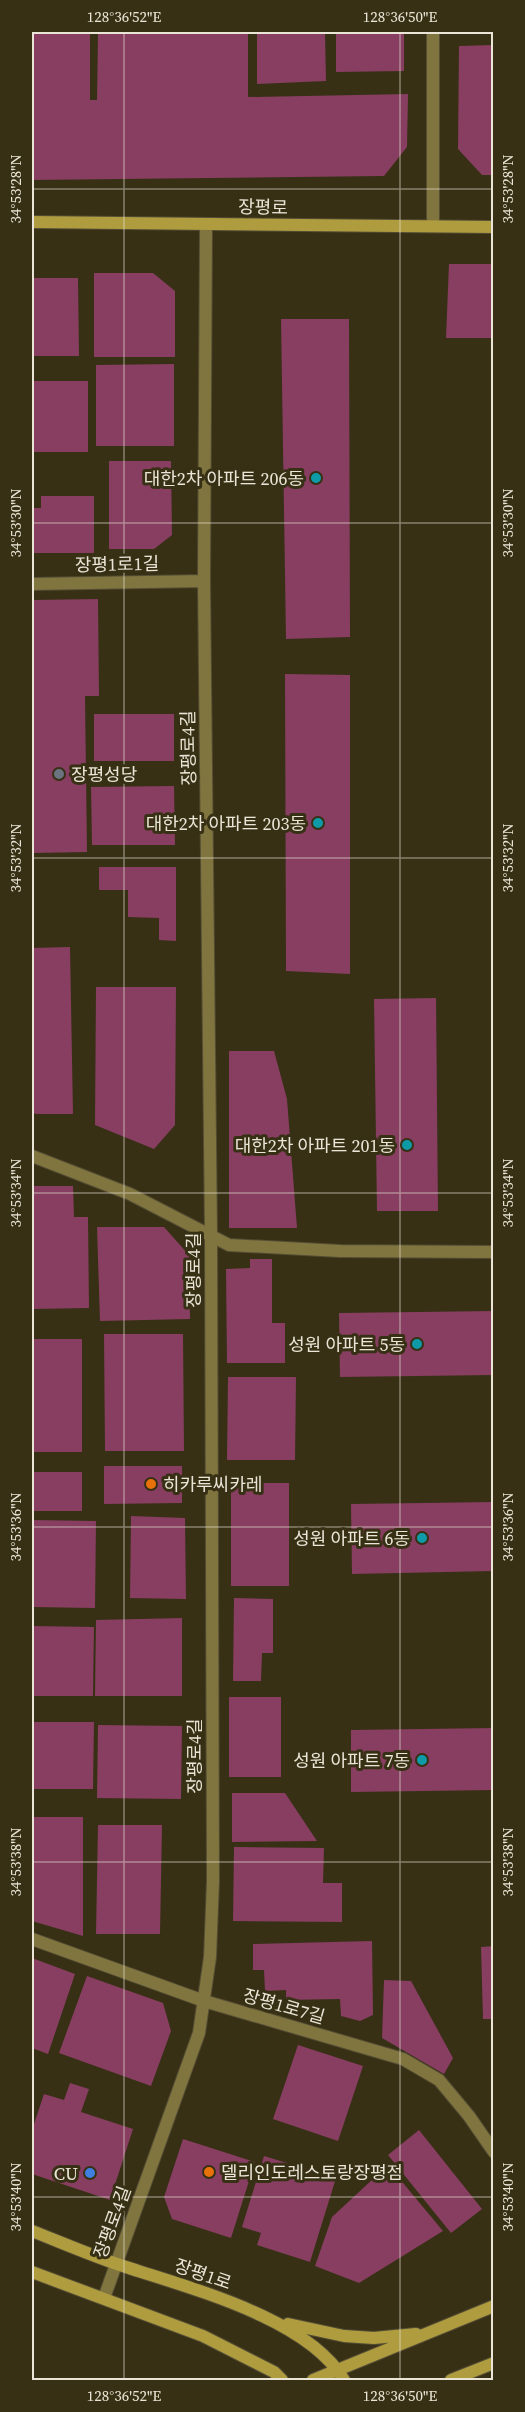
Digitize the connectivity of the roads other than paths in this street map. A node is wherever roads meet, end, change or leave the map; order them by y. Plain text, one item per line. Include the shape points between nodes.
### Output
1 (433, 32) edge
2 (32, 222) edge
3 (206, 224) junction
4 (433, 226) junction
5 (494, 227) edge
6 (204, 581) junction
7 (32, 584) edge
8 (32, 1156) edge
9 (211, 1235) junction
10 (494, 1252) edge
11 (32, 1939) edge
12 (204, 2001) junction
13 (494, 2152) edge
14 (32, 2231) edge
15 (116, 2264) junction
16 (32, 2272) edge
17 (104, 2298) junction
18 (494, 2306) edge
19 (264, 2318) junction
20 (429, 2333) junction
21 (494, 2363) edge
22 (341, 2375) edge
23 (282, 2380) edge
24 (313, 2380) edge
25 (451, 2380) edge

1 - 4 street
2 - 3 street, 장평로
3 - 4 street, 장평로
3 - 6 street, 장평로4길
4 - 5 street, 장평로
6 - 7 street, 장평1로1길
6 - 9 street, 장평로4길
8 - 9 street via 130,1194
9 - 10 street via 229,1245 340,1251
9 - 12 street, 장평로4길 via 213,1881
11 - 12 street, 장평1로7길
12 - 13 street, 장평1로7길 via 403,2059 439,2080
12 - 15 street, 장평로4길 via 199,2033
14 - 15 street, 장평1로
15 - 17 street, 장평로4길
15 - 19 street, 장평1로 via 220,2297
16 - 17 street
17 - 23 street via 203,2336
18 - 20 street
19 - 20 street via 344,2336 374,2338
19 - 22 street, 장평1로 via 298,2334
20 - 22 street
21 - 25 street
22 - 24 street

